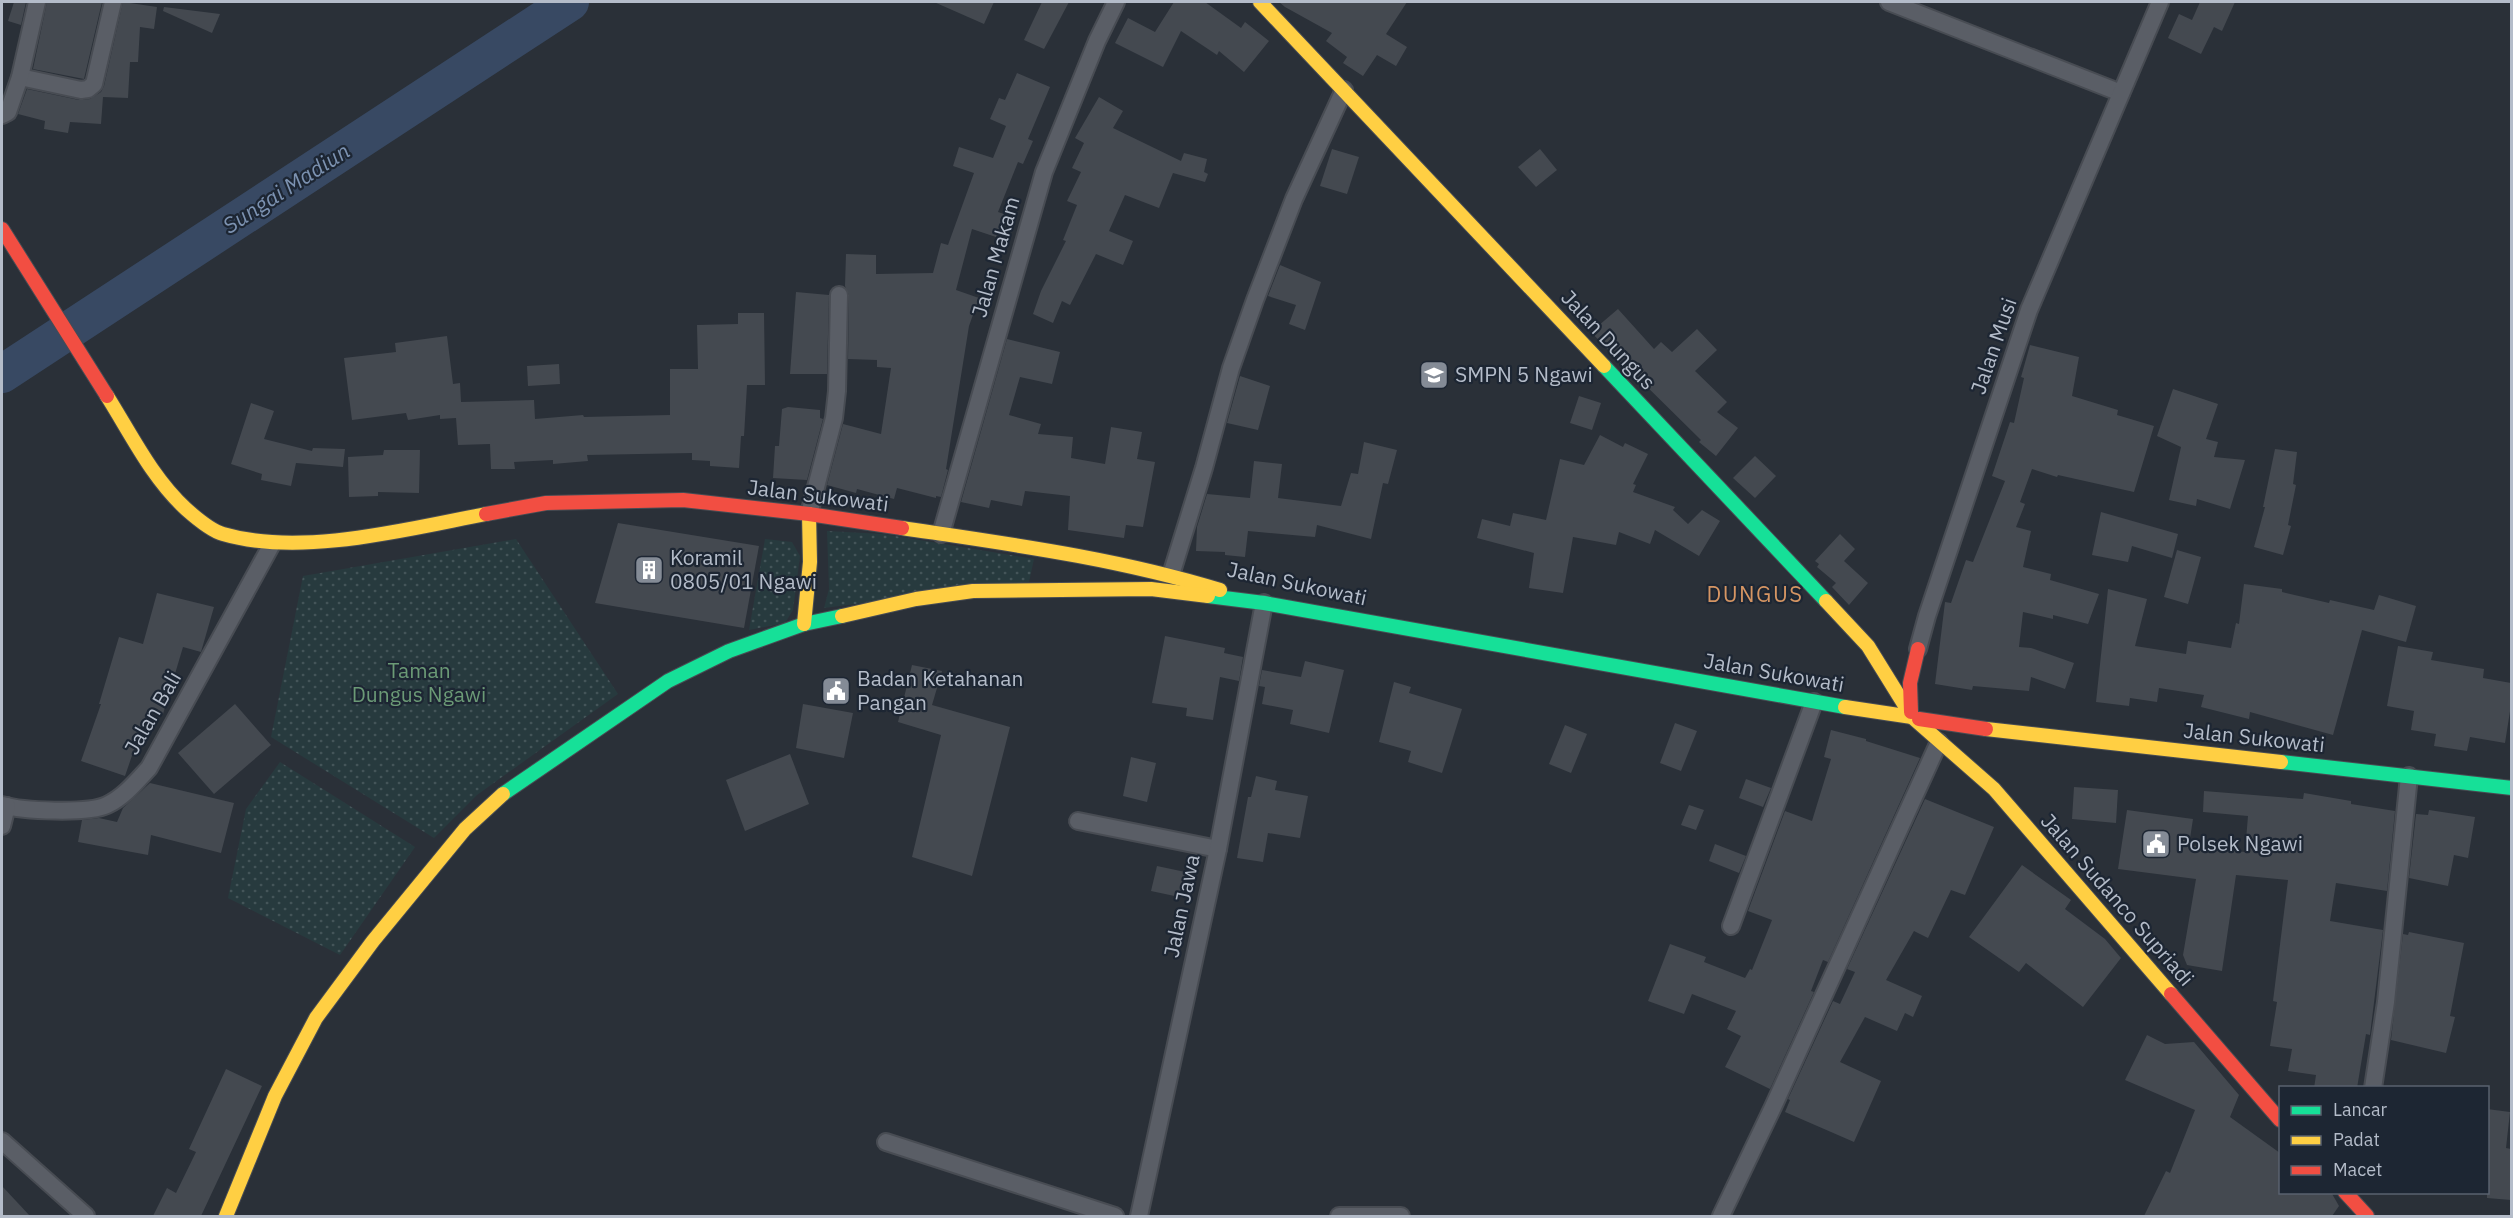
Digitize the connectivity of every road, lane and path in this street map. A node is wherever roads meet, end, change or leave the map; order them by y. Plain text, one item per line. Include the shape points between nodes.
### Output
1 (37, 2) edge
2 (113, 2) edge
3 (1116, 2) edge
4 (1260, 2) edge
5 (1889, 2) edge
6 (2160, 2) edge
7 (20, 77) junction
8 (1344, 90) junction
9 (2121, 93) junction
10 (2, 115) edge
11 (2, 229) edge
12 (839, 295) dead end
13 (809, 514) junction
14 (941, 534) junction
15 (272, 544) junction
16 (1170, 575) junction
17 (1264, 603) junction
18 (804, 624) junction
19 (1918, 649) joint
20 (1814, 702) junction
21 (1915, 718) junction
22 (1939, 742) junction
23 (2409, 776) junction
24 (2511, 788) edge
25 (4, 806) edge
26 (1078, 821) dead end
27 (2, 826) edge
28 (1218, 849) junction
29 (1731, 926) dead end
30 (2373, 1086) edge
31 (2279, 1119) edge
32 (2, 1141) edge
33 (886, 1142) dead end
34 (86, 1216) edge
35 (226, 1216) edge
36 (1115, 1216) edge
37 (1139, 1216) edge
38 (1339, 1216) edge
39 (1401, 1216) edge
40 (1721, 1216) edge

1 - 7 street
2 - 7 street via 94,84 88,89
3 - 14 street, Jalan Makam via 1044,172
4 - 8 main road, Jalan Dungus
5 - 9 street
6 - 9 street, Jalan Musi
7 - 10 street via 8,112
8 - 16 street via 1294,199 1255,300
8 - 21 main road, Jalan Dungus via 1868,646
9 - 19 street, Jalan Musi via 2029,310
11 - 15 main road, Jalan Sukowati via 163,485 187,510 221,534
12 - 13 street via 834,418
13 - 14 main road, Jalan Sukowati
13 - 15 main road, Jalan Sukowati via 683,500 546,504 367,537
13 - 18 main road via 810,562
14 - 16 main road, Jalan Sukowati via 1061,552
15 - 25 street, Jalan Bali via 149,768 127,792 106,806 82,809
16 - 17 main road, Jalan Sukowati
17 - 18 main road via 1151,589 973,591 916,599
17 - 20 main road, Jalan Sukowati
17 - 28 street, Jalan Jawa
18 - 35 main road via 729,651 668,681 531,773 465,830 373,941 316,1018 275,1096
19 - 21 main road, Jalan Musi via 1910,683
20 - 21 main road, Jalan Sukowati
20 - 29 street
21 - 22 main road, Jalan Sudanco Supriadi
21 - 23 main road, Jalan Sukowati
22 - 31 main road, Jalan Sudanco Supriadi via 1994,789
22 - 40 street
23 - 24 main road, Jalan Sukowati
23 - 30 street via 2386,1002
25 - 27 street
26 - 28 street
28 - 37 street, Jalan Jawa
32 - 34 street
33 - 36 street
38 - 39 street

